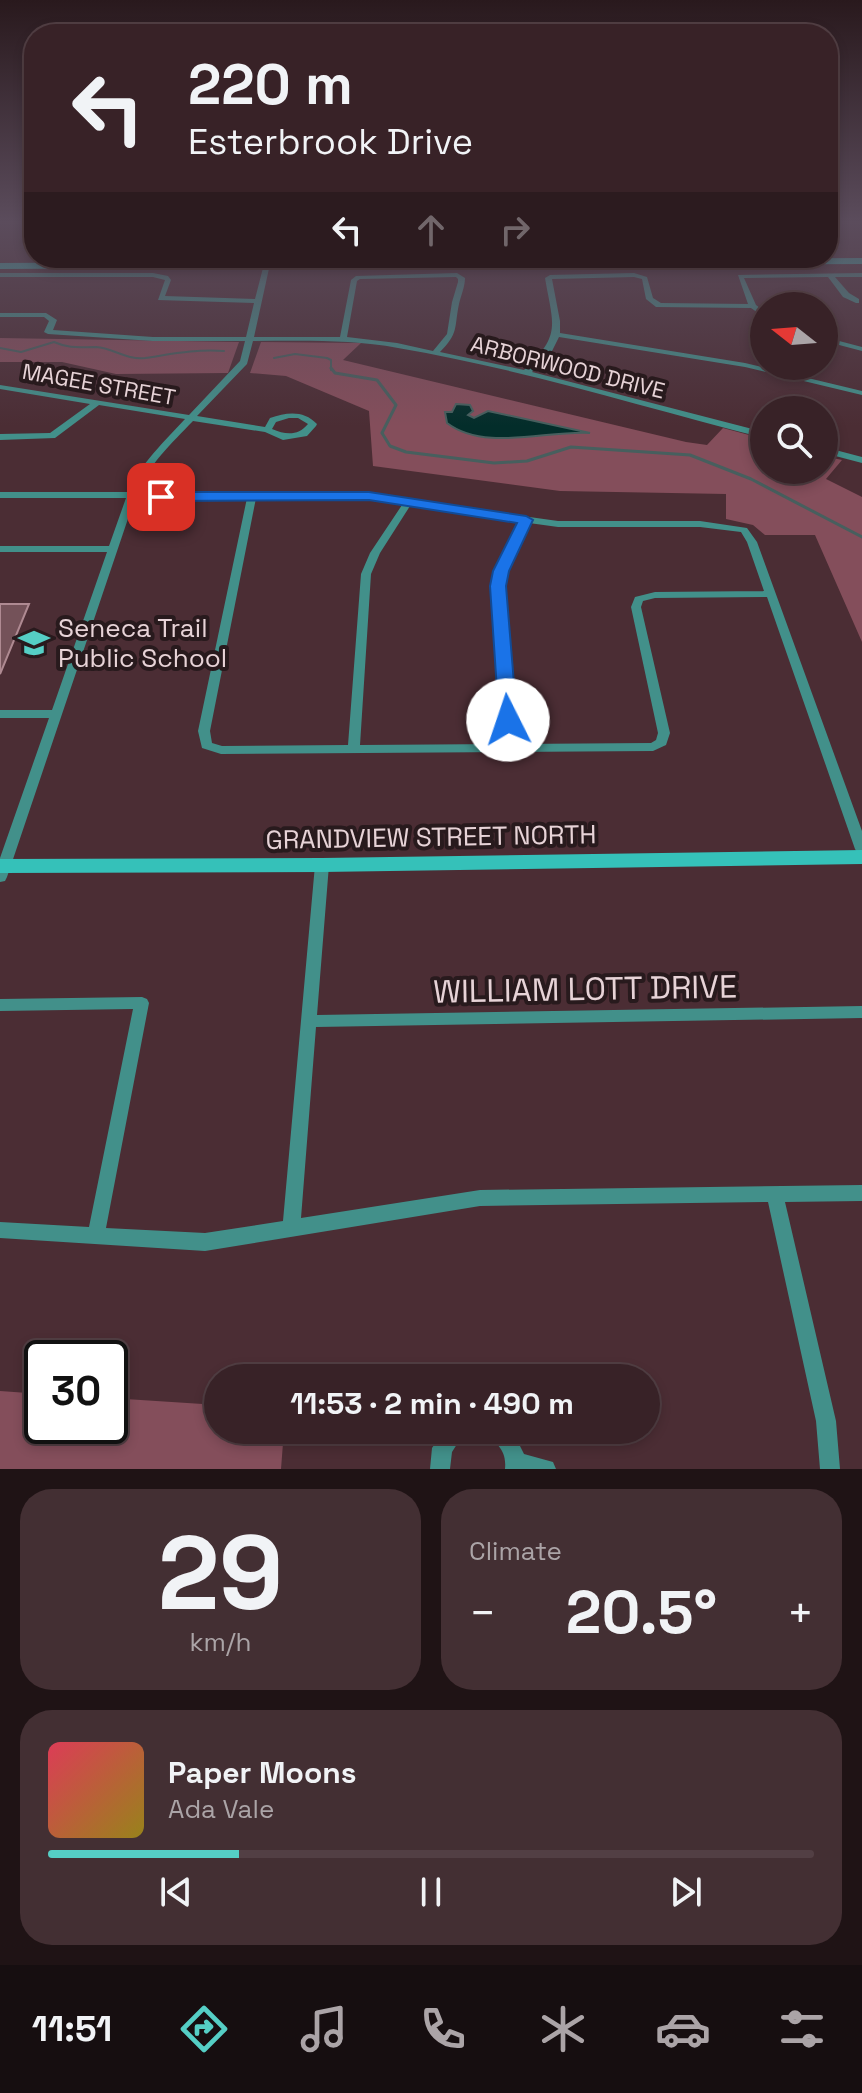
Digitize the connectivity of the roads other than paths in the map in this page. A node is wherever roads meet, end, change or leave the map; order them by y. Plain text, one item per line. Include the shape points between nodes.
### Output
1 (165, 289) edge
2 (260, 289) edge
3 (352, 289) edge
4 (462, 289) edge
5 (550, 289) edge
6 (648, 289) edge
7 (841, 289) edge
8 (257, 301) junction
9 (856, 301) dead end
10 (750, 306) edge
11 (0, 315) edge
12 (558, 335) junction
13 (248, 339) junction
14 (343, 339) junction
15 (838, 343) edge
16 (862, 349) edge
17 (435, 353) junction
18 (526, 373) junction
19 (0, 387) edge
20 (862, 393) edge
21 (98, 402) junction
22 (191, 418) junction
23 (267, 430) junction
24 (750, 431) edge
25 (0, 437) edge
26 (838, 454) edge
27 (862, 460) edge
28 (0, 495) edge
29 (252, 496) junction
30 (131, 497) junction
31 (409, 501) junction
32 (526, 520) junction
33 (0, 549) edge
34 (112, 549) junction
35 (770, 594) junction
36 (0, 714) edge
37 (54, 714) junction
38 (509, 747) junction
39 (354, 749) junction
40 (862, 849) edge
41 (862, 857) edge
42 (322, 865) junction
43 (1, 870) edge
44 (0, 1005) edge
45 (862, 1012) edge
46 (309, 1021) junction
47 (862, 1193) edge
48 (775, 1195) junction
49 (291, 1228) junction
50 (0, 1230) edge
51 (96, 1236) junction
52 (445, 1444) edge
53 (510, 1444) edge
54 (516, 1466) edge
55 (440, 1469) edge
56 (546, 1469) edge
57 (830, 1469) edge

1 - 8 street via 161,298
2 - 8 street
3 - 14 street
4 - 17 street via 455,329
5 - 12 street
6 - 10 street via 659,305
7 - 9 street
8 - 13 street
11 - 13 street, ARBORWOOD DRIVE via 46,315 53,320 48,332 54,333
12 - 18 street via 549,352
12 - 20 street via 745,365
13 - 14 street, ARBORWOOD DRIVE
13 - 22 street via 237,372
14 - 17 street, ARBORWOOD DRIVE
15 - 16 street
17 - 18 street, ARBORWOOD DRIVE
18 - 24 street, ARBORWOOD DRIVE
19 - 21 street, MAGEE STREET
21 - 22 street, MAGEE STREET
21 - 25 street via 52,436
22 - 23 street, MAGEE STREET
22 - 30 street via 157,454
23 - 23 street, MAGEE STREET via 273,420 286,416 307,418 313,424 309,431 290,437
26 - 27 street
28 - 30 street
29 - 30 street
29 - 31 street via 352,495
29 - 39 street via 203,739 221,750
30 - 34 street
31 - 32 street
31 - 39 street via 366,574
32 - 35 street via 744,530
32 - 38 street via 498,586
33 - 34 street
34 - 37 street
35 - 38 street via 639,599 636,607 664,733 659,745
35 - 40 street
36 - 37 street
37 - 43 street
38 - 39 street
41 - 42 street, GRANDVIEW STREET NORTH
42 - 43 street, GRANDVIEW STREET NORTH
42 - 46 street
44 - 51 street via 142,1003
45 - 46 street, WILLIAM LOTT DRIVE
46 - 49 street
47 - 48 street
48 - 49 street via 480,1198
48 - 57 street via 826,1421
49 - 51 street via 205,1242
50 - 51 street
52 - 55 street
53 - 54 street
54 - 56 street

